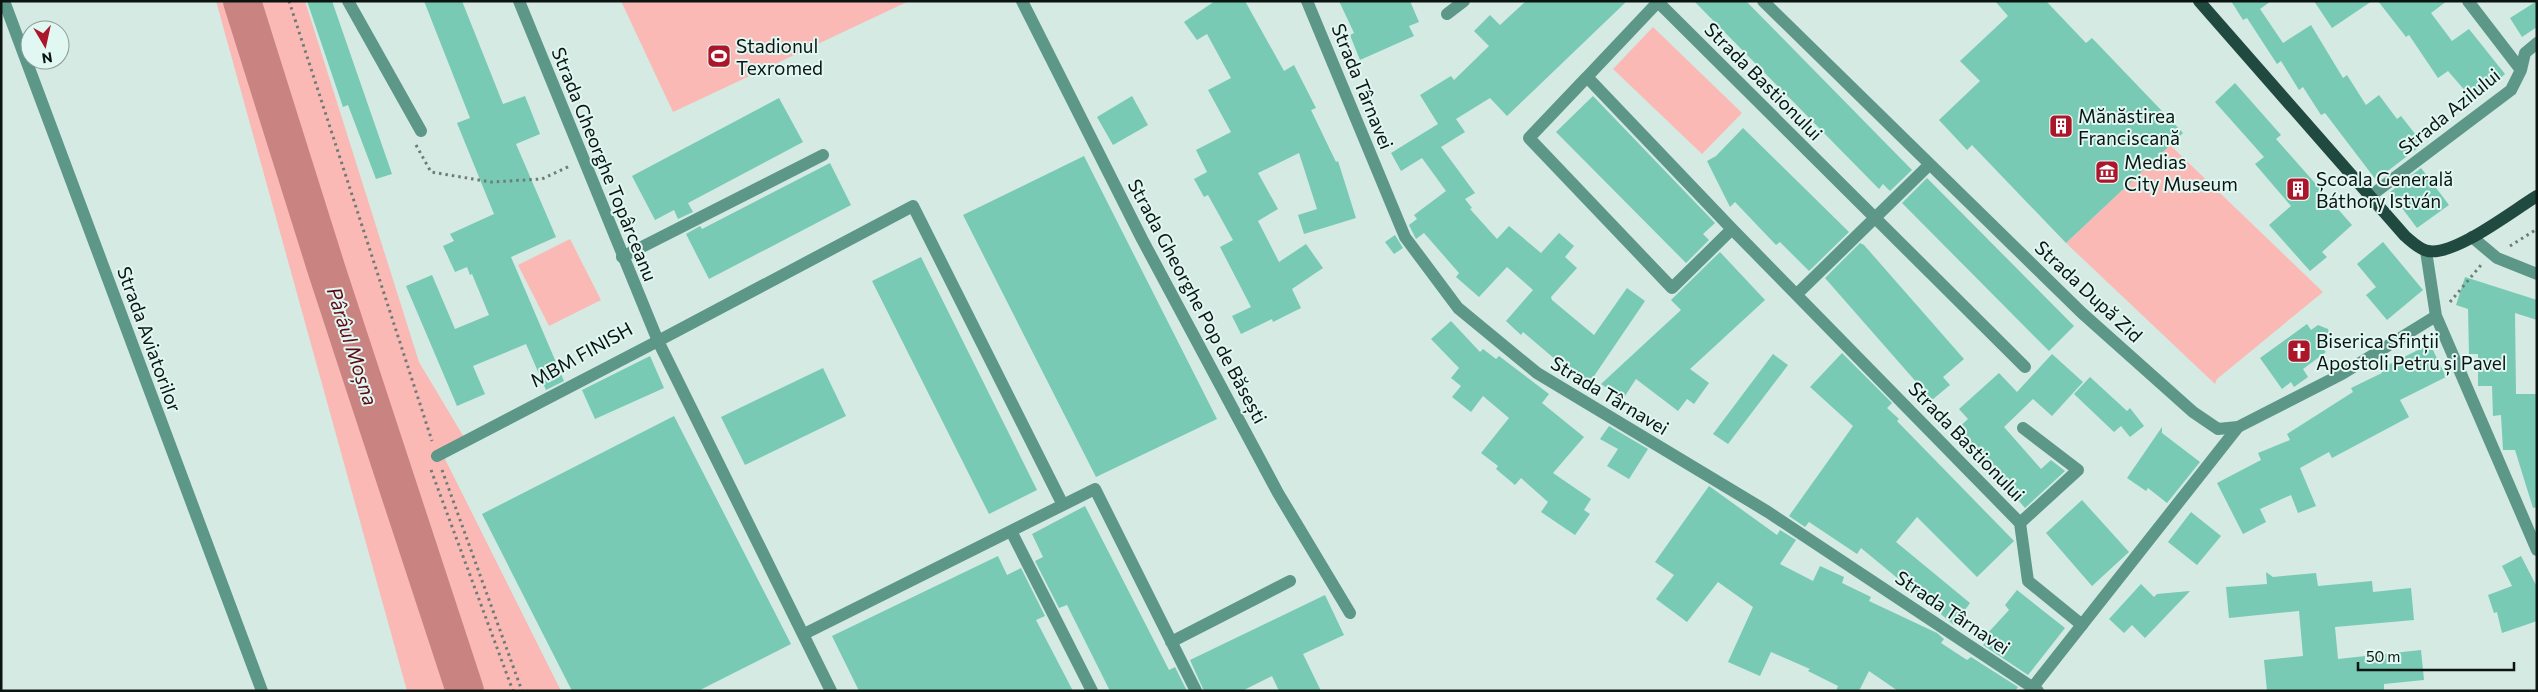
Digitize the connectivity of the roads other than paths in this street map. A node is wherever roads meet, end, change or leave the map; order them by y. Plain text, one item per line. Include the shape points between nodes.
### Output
1 (4, 1) edge
2 (348, 1) edge
3 (519, 1) edge
4 (1022, 1) edge
5 (1034, 1) edge
6 (1308, 1) edge
7 (1464, 1) edge
8 (1763, 1) edge
9 (2199, 1) edge
10 (2468, 1) edge
11 (1447, 14) dead end
12 (1030, 16) junction
13 (2537, 43) edge
14 (2521, 70) junction
15 (1587, 77) junction
16 (417, 135) road end
17 (823, 154) dead end
18 (1929, 164) junction
19 (2369, 196) junction
20 (2537, 196) edge
21 (1875, 218) junction
22 (1732, 229) junction
23 (2472, 237) junction
24 (2426, 251) junction
25 (622, 257) junction
26 (2537, 274) edge
27 (1798, 294) junction
28 (2440, 312) junction
29 (658, 341) junction
30 (2024, 367) dead end
31 (2238, 427) junction
32 (2023, 428) dead end
33 (433, 459) road end
34 (1063, 506) junction
35 (2020, 523) junction
36 (1011, 531) junction
37 (2537, 550) edge
38 (1290, 581) dead end
39 (1350, 613) dead end
40 (2082, 625) junction
41 (804, 634) junction
42 (1172, 642) junction
43 (2035, 689) edge
44 (262, 691) edge
45 (831, 691) edge
46 (1092, 691) edge
47 (1196, 691) edge

1 - 44 street, Strada Aviatorilor
2 - 16 street
3 - 25 street, Strada Gheorghe Topârceanu
4 - 12 street, Strada Gheorghe Pop de Băsești
5 - 12 street
6 - 43 street, Strada Târnavei via 1405,237 1458,308 1537,373 1768,512
7 - 11 street
8 - 18 street, Strada După Zid
9 - 19 main road
10 - 14 street
12 - 39 street, Strada Gheorghe Pop de Băsești via 1142,239 1278,493
13 - 14 street, Strada Azilului via 2525,53
14 - 19 street, Strada Azilului via 2511,90
15 - 21 street, Strada Bastionului via 1658,2
15 - 22 street, Strada Bastionului
15 - 22 street, Strada Bastionului via 1529,138 1672,288
17 - 25 street
18 - 21 street
18 - 31 street, Strada După Zid via 2082,313 2193,412 2218,429
19 - 24 main road via 2405,236
20 - 23 main road
21 - 27 street
21 - 30 street, Strada Bastionului
22 - 27 street, Strada Bastionului
23 - 24 main road via 2442,252
23 - 26 street via 2498,258
24 - 28 street
25 - 29 street, Strada Gheorghe Topârceanu
27 - 35 street, Strada Bastionului
28 - 31 street, Strada După Zid via 2342,374
28 - 37 street
29 - 33 street
29 - 34 street via 912,206
29 - 41 street, Strada Gheorghe Topârceanu
31 - 40 street
32 - 35 street via 2078,470
34 - 36 street
34 - 42 street via 1095,489
35 - 40 street, Strada Bastionului via 2028,581
36 - 41 street
36 - 46 street
38 - 42 street
40 - 43 street
41 - 45 street, Strada Gheorghe Topârceanu
42 - 47 street

